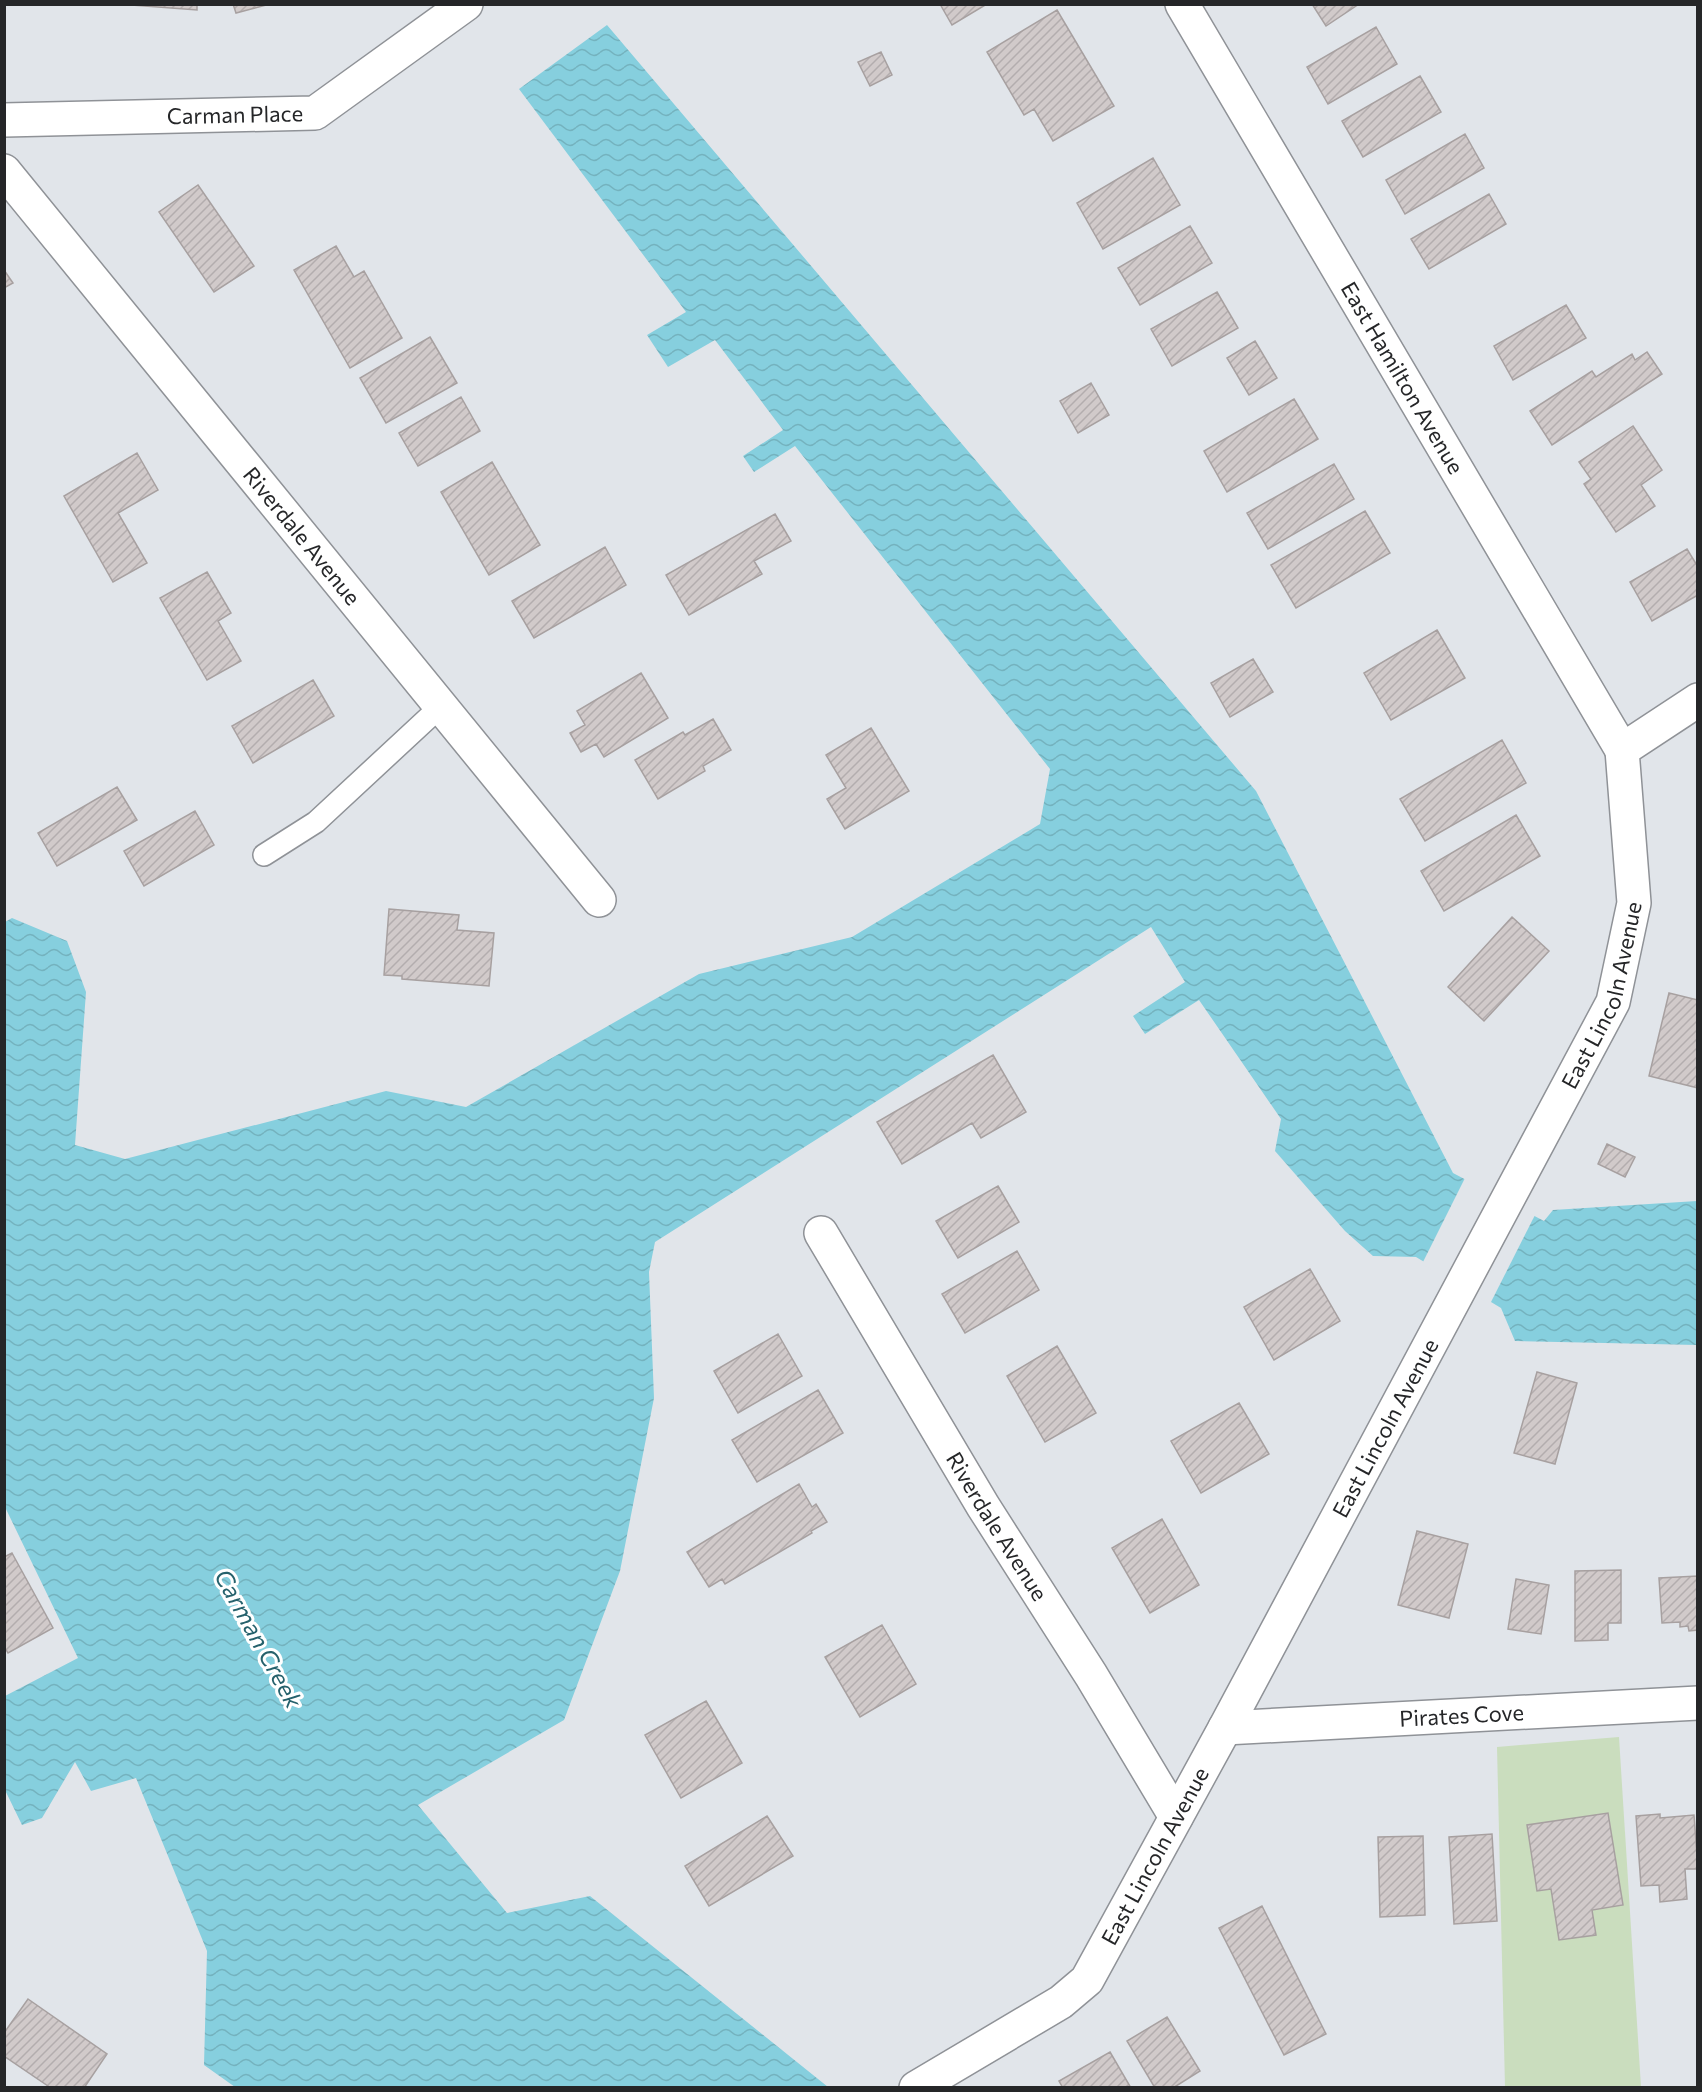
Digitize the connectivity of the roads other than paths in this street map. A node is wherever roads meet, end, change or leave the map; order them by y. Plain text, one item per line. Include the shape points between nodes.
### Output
1 (466, 4) edge
2 (1182, 4) edge
3 (4, 120) edge
4 (4, 171) edge
5 (1698, 700) edge
6 (441, 706) junction
7 (1622, 750) junction
8 (264, 855) dead end
9 (599, 900) dead end
10 (821, 1233) dead end
11 (1698, 1703) edge
12 (1225, 1728) junction
13 (1176, 1817) junction
14 (916, 2088) edge

1 - 3 street, Carman Place via 315,113
2 - 7 street, East Hamilton Avenue
4 - 6 street, Riverdale Avenue
5 - 7 street
6 - 8 lane via 316,822
6 - 9 street, Riverdale Avenue
7 - 12 street, East Lincoln Avenue via 1634,903 1613,1002
10 - 13 street, Riverdale Avenue via 983,1506
11 - 12 street, Pirates Cove
12 - 13 street, East Lincoln Avenue
13 - 14 street, East Lincoln Avenue via 1087,1980 1061,2002

